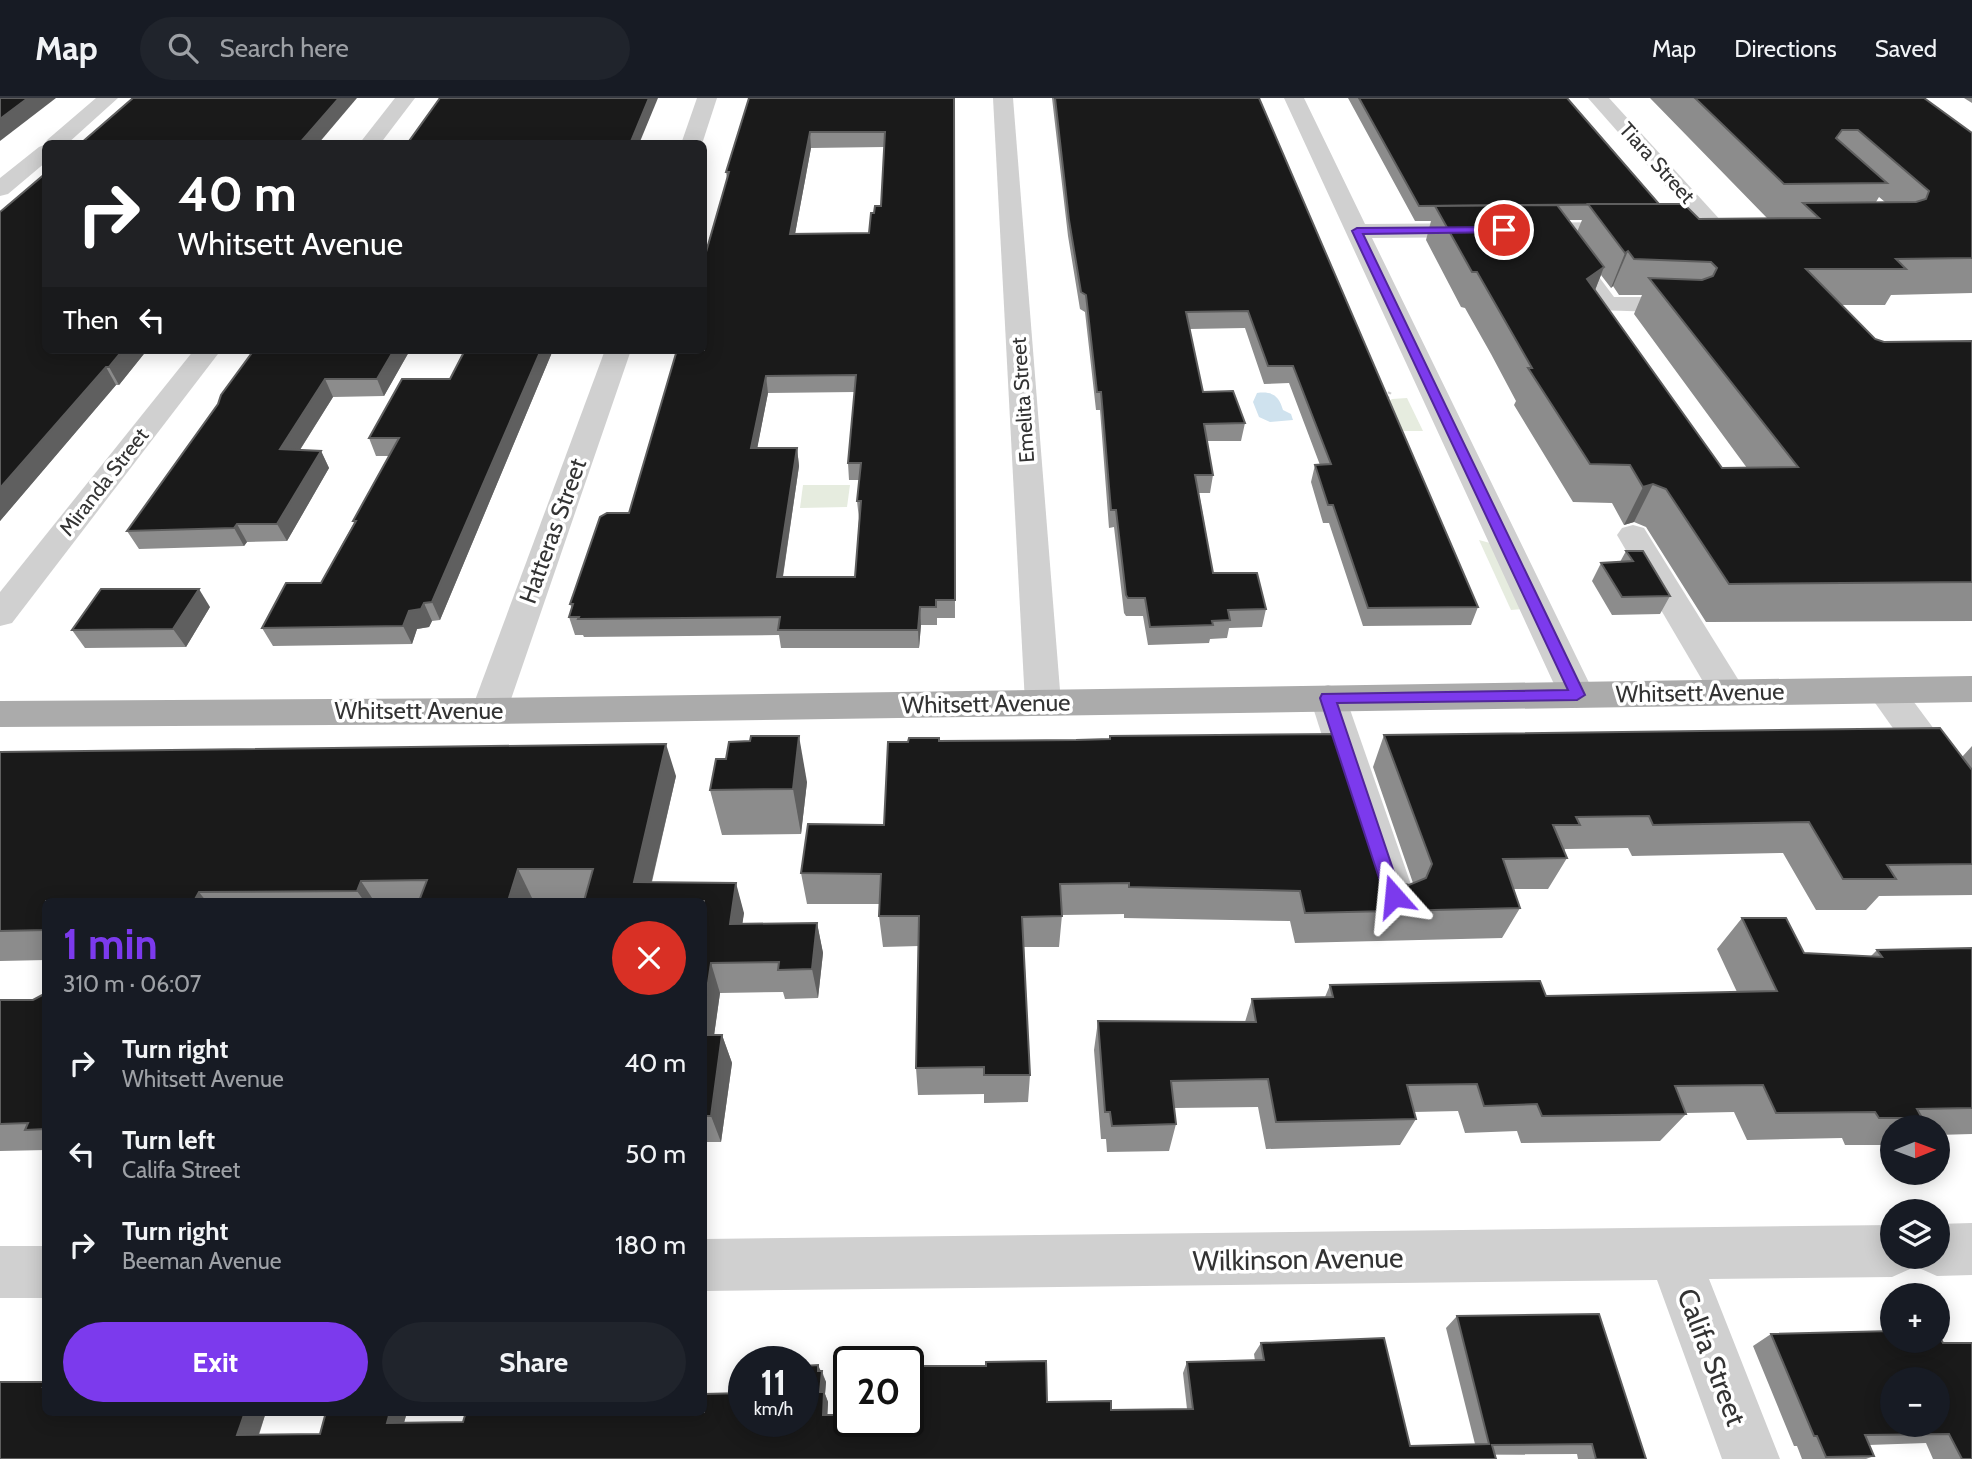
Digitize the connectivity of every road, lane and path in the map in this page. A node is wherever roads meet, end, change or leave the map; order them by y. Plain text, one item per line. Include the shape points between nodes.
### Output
1 (108, 98) edge
2 (405, 98) edge
3 (707, 98) edge
4 (1003, 98) edge
5 (1294, 98) edge
6 (1598, 98) edge
7 (59, 140) edge
8 (372, 140) edge
9 (692, 140) edge
10 (42, 153) edge
11 (0, 188) edge
12 (1647, 229) edge
13 (1688, 229) edge
14 (1553, 230) junction
15 (1357, 231) junction
16 (1685, 305) edge
17 (205, 354) edge
18 (617, 354) edge
19 (1390, 392) dead end
20 (1380, 409) edge
21 (1633, 536) dead end
22 (0, 615) edge
23 (1972, 689) edge
24 (1886, 691) junction
25 (1728, 693) junction
26 (1577, 695) junction
27 (1328, 698) junction
28 (1043, 703) junction
29 (489, 711) junction
30 (0, 714) edge
31 (1972, 809) edge
32 (1394, 896) edge
33 (1972, 1249) edge
34 (1950, 1250) edge
35 (1880, 1251) edge
36 (1674, 1255) junction
37 (707, 1265) edge
38 (0, 1272) edge
39 (42, 1272) edge
40 (1751, 1459) edge

1 - 7 street
2 - 8 street
3 - 9 street
4 - 28 street, Emelita Street
5 - 15 street
6 - 13 street, Tiara Street via 1724,228
10 - 11 street
12 - 14 street
14 - 15 street
14 - 16 street via 1607,305
15 - 26 street
17 - 22 street, Miranda Street
18 - 29 street, Hatteras Street
19 - 20 path
21 - 25 street
23 - 24 main road, Whitsett Avenue
24 - 25 main road, Whitsett Avenue
24 - 31 street
25 - 26 main road, Whitsett Avenue
26 - 27 main road, Whitsett Avenue
27 - 28 main road, Whitsett Avenue
27 - 32 street
28 - 29 main road, Whitsett Avenue
29 - 30 main road, Whitsett Avenue
33 - 34 street
35 - 36 street, Wilkinson Avenue
36 - 37 street, Wilkinson Avenue
36 - 40 street, Califa Street
38 - 39 street

